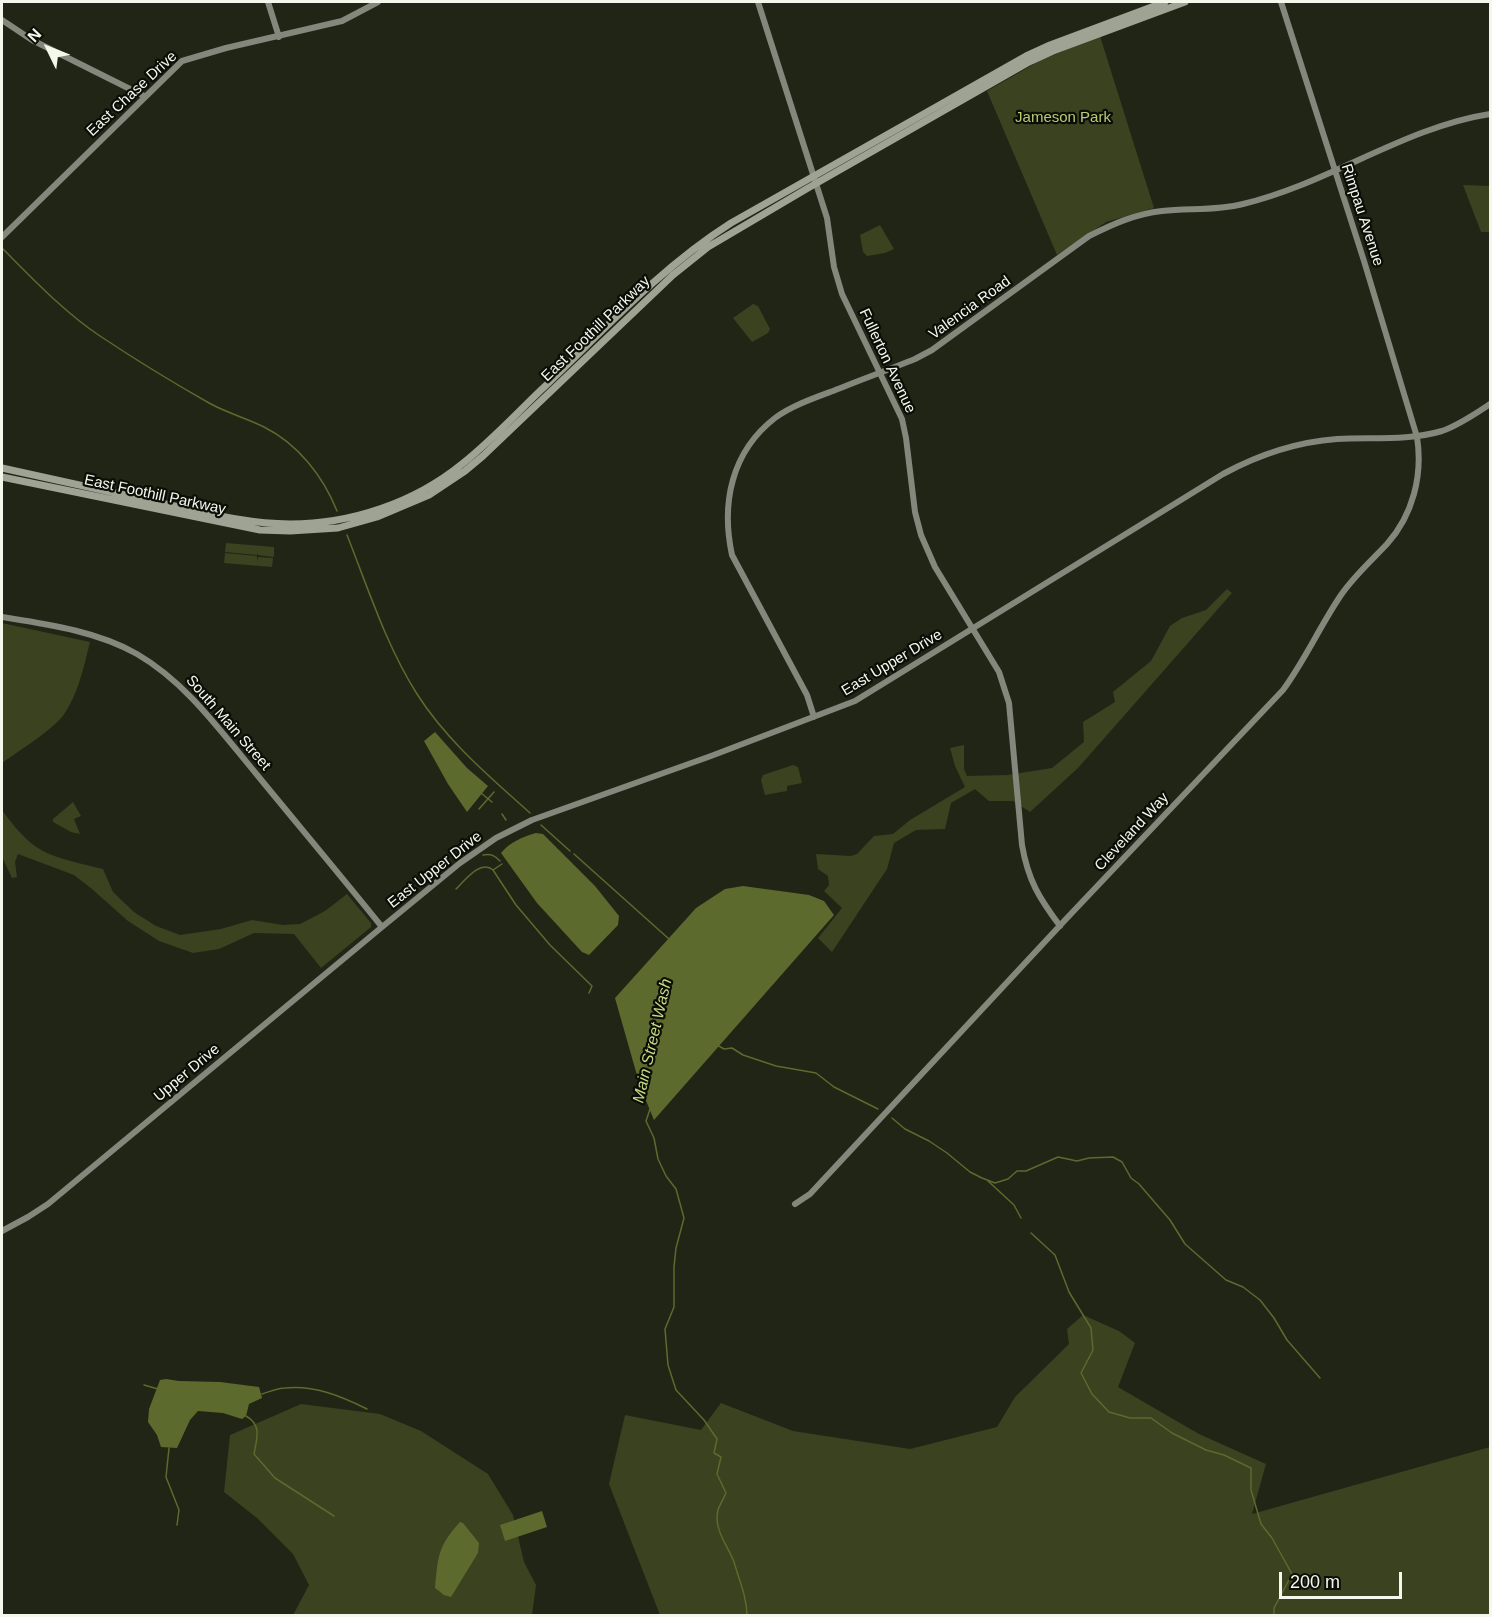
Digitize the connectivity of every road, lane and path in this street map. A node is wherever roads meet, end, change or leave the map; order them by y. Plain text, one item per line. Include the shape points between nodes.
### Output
1 (268, 2) edge
2 (378, 2) edge
3 (758, 2) edge
4 (1165, 2) edge
5 (1185, 2) edge
6 (1281, 2) edge
7 (2, 20) edge
8 (279, 37) junction
9 (144, 96) junction
10 (1491, 114) edge
11 (1335, 171) junction
12 (815, 179) junction
13 (2, 237) edge
14 (881, 372) junction
15 (1491, 404) edge
16 (1417, 437) junction
17 (2, 468) edge
18 (2, 477) edge
19 (57, 489) junction
20 (108, 492) junction
21 (2, 616) edge
22 (973, 629) junction
23 (814, 717) junction
24 (1060, 926) junction
25 (382, 927) junction
26 (795, 1204) dead end
27 (2, 1231) edge

1 - 8 main road
2 - 8 main road, East Chase Drive via 342,21
3 - 12 main road, Fullerton Avenue
4 - 12 main road, East Foothill Parkway via 1026,56
5 - 12 main road, East Foothill Parkway via 1053,51
6 - 11 main road, Rimpau Avenue
7 - 9 main road
8 - 9 main road, East Chase Drive via 188,57
9 - 13 main road, East Chase Drive
10 - 11 main road, Valencia Road via 1441,126
11 - 14 main road, Valencia Road via 1244,204 1163,211 1116,223 1089,236 932,350
11 - 16 main road, Rimpau Avenue
12 - 14 main road, Fullerton Avenue via 842,294
12 - 19 main road, East Foothill Parkway via 690,260 483,456 446,484 398,510 338,528 260,530
12 - 20 main road, East Foothill Parkway via 731,223 685,255 478,451 414,495 352,517 290,524 238,519
14 - 22 main road, Fullerton Avenue via 904,429 921,535 935,567
14 - 23 main road, Valencia Road via 806,401 775,418 742,458 728,499 732,555 807,696
15 - 16 main road via 1444,430
16 - 22 main road, East Upper Drive via 1313,442 1243,463
16 - 24 main road, Cleveland Way via 1418,480 1408,511 1388,542 1343,592 1286,686
17 - 20 main road, East Foothill Parkway
18 - 19 main road, East Foothill Parkway
19 - 20 main road via 62,485
21 - 25 main road, South Main Street via 118,644 175,681 233,745
22 - 23 main road, East Upper Drive via 855,701
22 - 24 main road, Fullerton Avenue via 999,672 1009,704 1026,867 1039,896
23 - 25 main road, East Upper Drive via 532,820 468,857
24 - 26 main road, Cleveland Way via 810,1194
25 - 27 main road, Upper Drive via 48,1204

